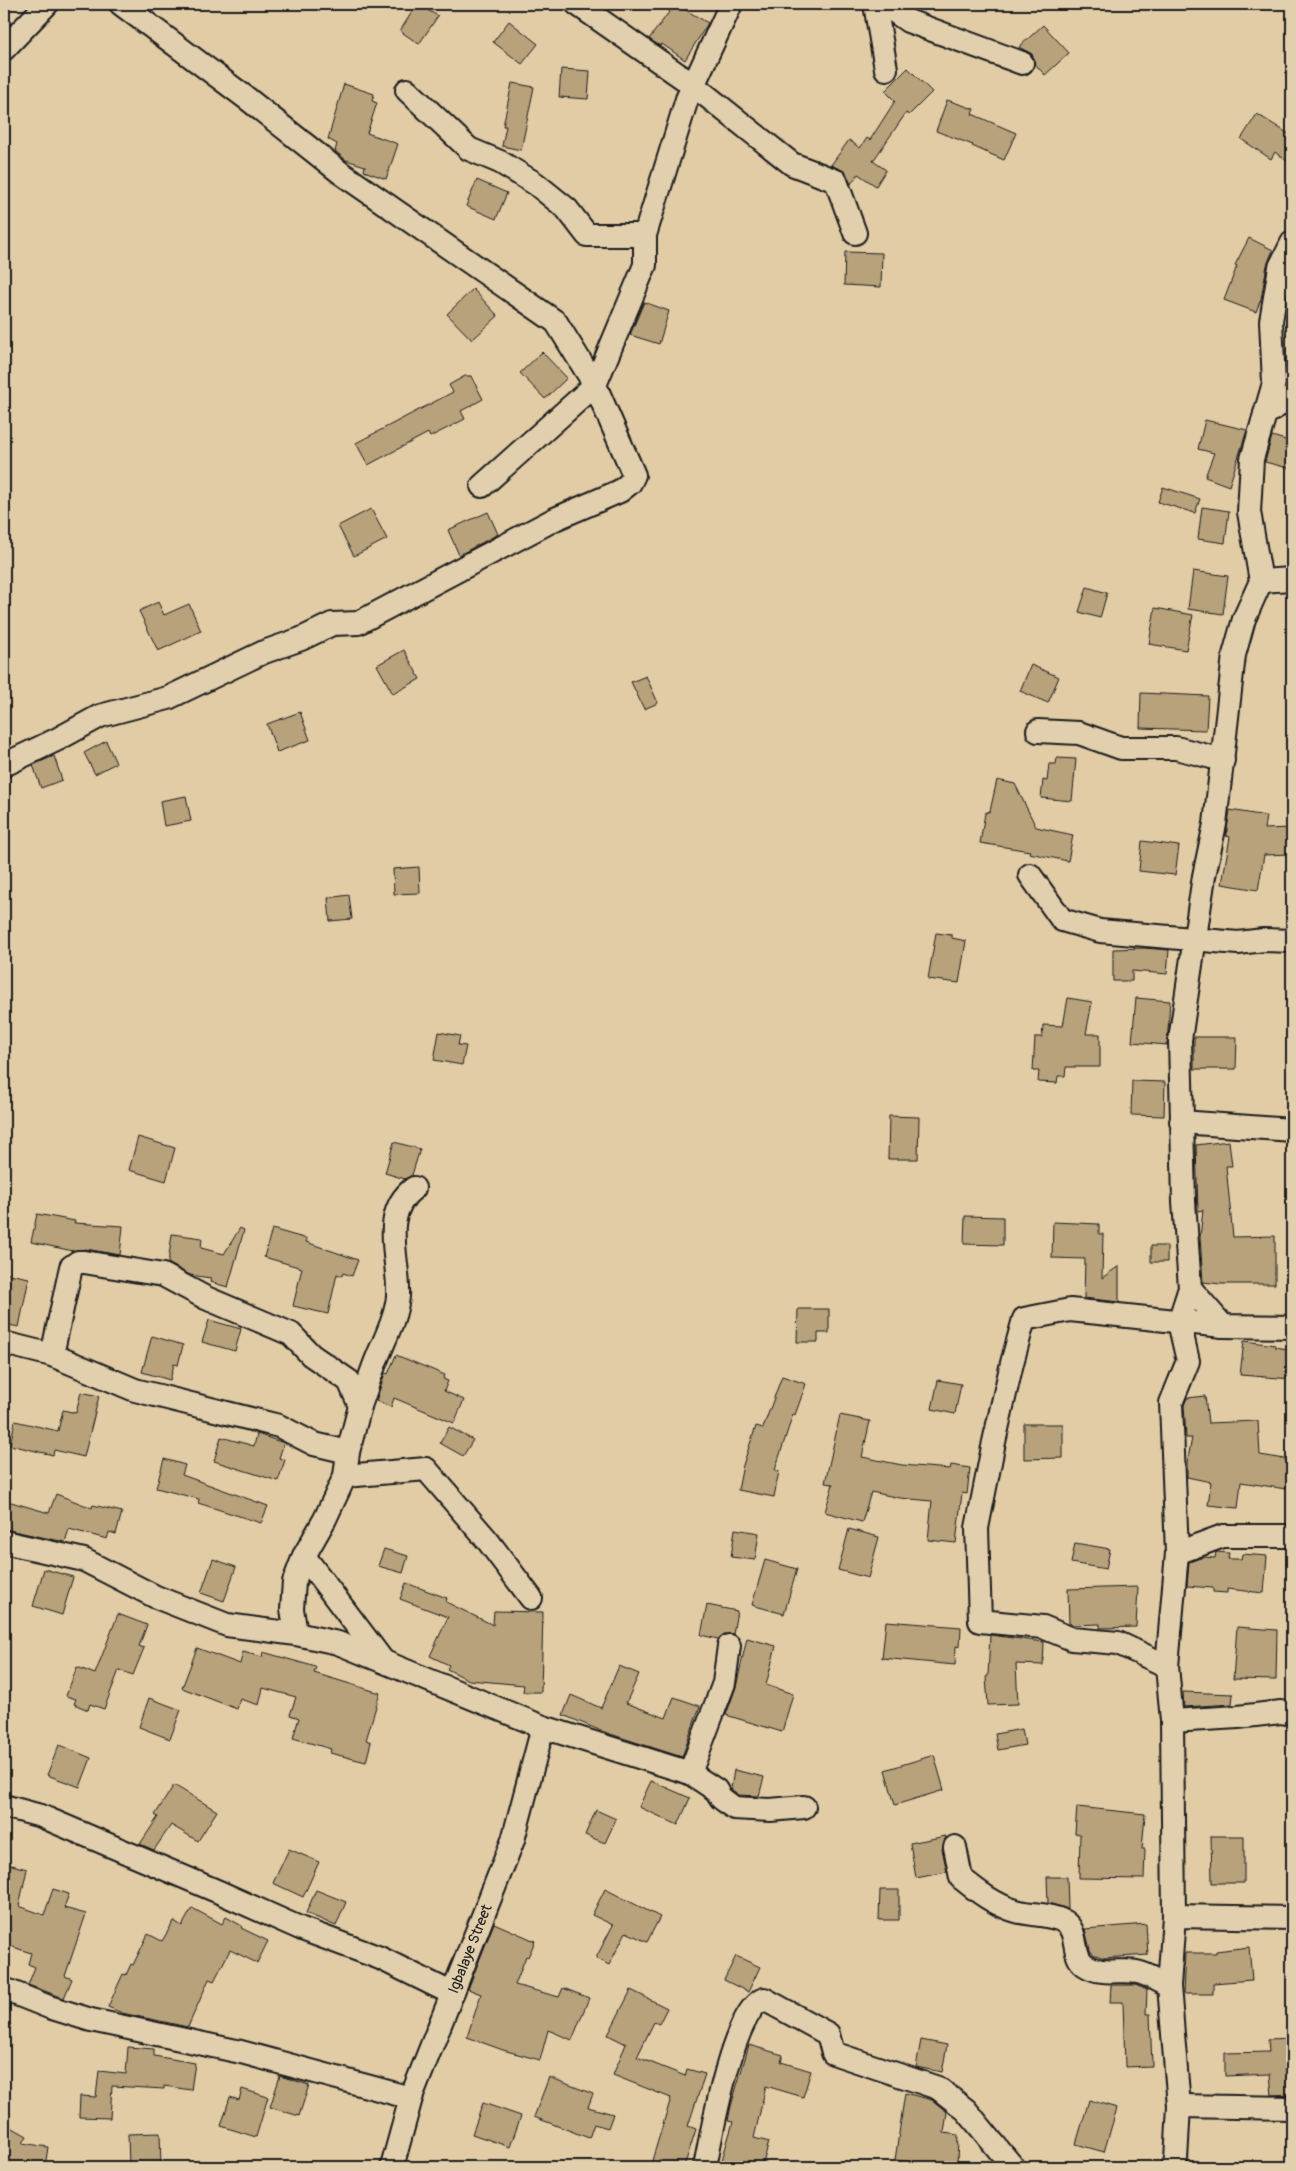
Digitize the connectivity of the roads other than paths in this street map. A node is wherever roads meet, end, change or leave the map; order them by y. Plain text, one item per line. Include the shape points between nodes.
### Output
1 (47, 4) edge
2 (121, 4) edge
3 (577, 4) edge
4 (731, 4) edge
5 (875, 4) edge
6 (884, 4) edge
7 (4, 49) edge
8 (1022, 63) dead end
9 (886, 69) dead end
10 (693, 85) junction
11 (408, 90) dead end
12 (855, 233) dead end
13 (645, 235) junction
14 (1292, 244) edge
15 (1286, 268) edge
16 (595, 385) junction
17 (1292, 397) edge
18 (1265, 414) junction
19 (482, 486) dead end
20 (1292, 579) edge
21 (1262, 581) junction
22 (1038, 731) dead end
23 (1223, 760) junction
24 (4, 765) edge
25 (1030, 875) dead end
26 (1194, 940) junction
27 (1292, 942) edge
28 (1181, 1122) junction
29 (1292, 1130) edge
30 (414, 1188) dead end
31 (1190, 1288) junction
32 (1179, 1322) junction
33 (1223, 1326) junction
34 (1292, 1327) edge
35 (4, 1343) edge
36 (52, 1355) junction
37 (360, 1406) junction
38 (348, 1452) junction
39 (345, 1476) junction
40 (1292, 1536) edge
41 (4, 1542) edge
42 (1177, 1553) junction
43 (304, 1556) junction
44 (531, 1598) dead end
45 (296, 1634) junction
46 (729, 1646) dead end
47 (384, 1662) junction
48 (1167, 1666) junction
49 (1292, 1714) edge
50 (1172, 1721) junction
51 (543, 1727) junction
52 (690, 1773) junction
53 (4, 1806) edge
54 (804, 1807) dead end
55 (955, 1847) dead end
56 (1174, 1916) junction
57 (1292, 1918) edge
58 (1169, 1986) junction
59 (4, 1989) edge
60 (451, 1993) junction
61 (411, 2098) junction
62 (1179, 2106) junction
63 (1292, 2108) edge
64 (1176, 2165) edge
65 (392, 2167) edge
66 (705, 2167) edge
67 (1014, 2167) edge

1 - 7 street
2 - 16 street via 341,173 556,322
3 - 10 street
4 - 10 street
5 - 9 street
6 - 8 street via 908,21
10 - 12 street via 792,164 836,181
10 - 13 street
11 - 13 street via 469,149 500,162 536,184 567,209 587,235
13 - 16 street via 645,264
14 - 15 street
15 - 18 street via 1271,321 1274,383
16 - 19 street
16 - 24 street via 634,475 620,491 555,519 358,623 332,624 168,698 100,716
17 - 18 street
18 - 21 street via 1252,460 1250,512
20 - 21 street
21 - 23 street via 1244,620 1234,655
22 - 23 street via 1079,733 1121,748 1176,748
23 - 26 street
25 - 26 street via 1062,920 1100,931
26 - 27 street
26 - 28 street via 1180,1040
28 - 29 street
28 - 31 street
30 - 37 street via 398,1205 394,1219 398,1298
31 - 32 street
31 - 33 street
32 - 33 street
32 - 42 street via 1188,1361 1171,1403
32 - 48 street via 1070,1310 1024,1319 977,1528 980,1621 1043,1628 1072,1639 1118,1643
33 - 34 street
35 - 36 street
36 - 37 street via 71,1267 84,1262 155,1273 291,1334 311,1355 350,1381
36 - 38 street via 134,1390 279,1426 314,1444
37 - 38 street
38 - 39 street
39 - 43 street
39 - 44 street via 426,1469 488,1541
40 - 42 street via 1222,1536
41 - 45 street via 84,1560 156,1597 227,1625
42 - 48 street
43 - 45 street via 294,1582 292,1609
43 - 47 street
45 - 47 street via 338,1643
46 - 52 street via 724,1683
47 - 51 street
48 - 50 street
49 - 50 street via 1281,1712
50 - 56 street
51 - 52 street
51 - 60 street, Igbalaye Street via 513,1840
52 - 54 street via 716,1790 734,1808 770,1810
53 - 60 street via 41,1816 302,1929 380,1958
55 - 58 street via 960,1878 981,1894 1014,1910 1061,1920 1070,1926 1078,1957 1085,1964 1101,1972 1138,1972
56 - 57 street
56 - 58 street
58 - 62 street
59 - 61 street via 91,2020 240,2052
60 - 61 street, Igbalaye Street
61 - 65 street, Igbalaye Street
62 - 63 street
62 - 64 street
66 - 67 street via 719,2092 747,2014 764,1999 828,2034 833,2053 938,2088 966,2110

